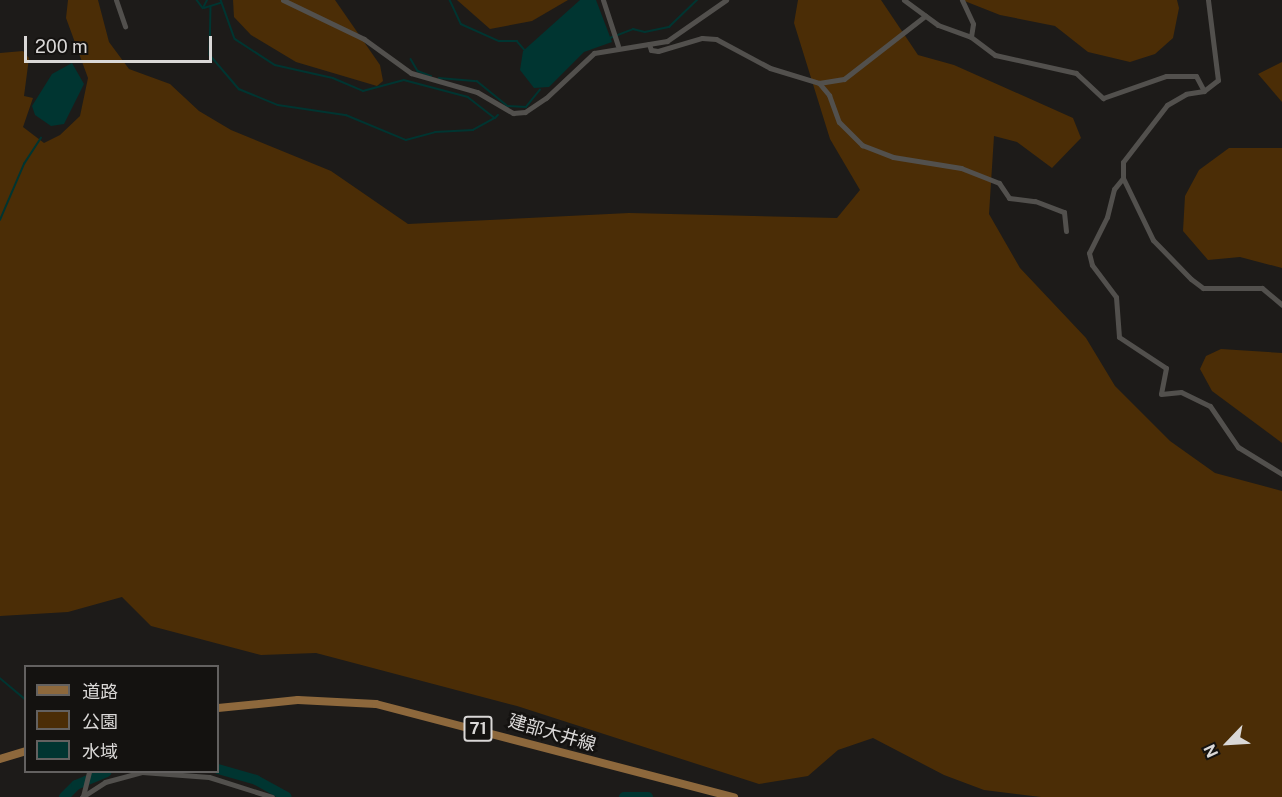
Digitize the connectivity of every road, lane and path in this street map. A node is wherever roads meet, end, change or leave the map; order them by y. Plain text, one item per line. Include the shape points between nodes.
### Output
1 (116, 0) edge
2 (283, 0) edge
3 (603, 0) edge
4 (726, 0) edge
5 (904, 0) edge
6 (962, 0) edge
7 (1208, 0) edge
8 (925, 16) junction
9 (125, 26) dead end
10 (971, 37) junction
11 (649, 44) junction
12 (618, 46) junction
13 (819, 82) junction
14 (1204, 92) junction
15 (1123, 178) junction
16 (1066, 231) dead end
17 (1282, 305) edge
18 (1282, 474) edge
19 (219, 708) edge
20 (24, 752) edge
21 (0, 759) edge
22 (88, 773) edge
23 (137, 773) edge
24 (152, 773) edge
25 (83, 794) edge
26 (272, 797) edge
27 (734, 797) edge

1 - 9 street
2 - 12 street via 364,39 411,73 477,92 513,113 525,112 546,98 587,58
3 - 12 street
4 - 11 street via 667,41
5 - 8 street
6 - 10 street via 973,24
7 - 14 street via 1218,80
8 - 10 street
8 - 13 street via 844,79
10 - 14 street via 1006,59 1076,73 1103,98 1166,76 1196,76
11 - 12 street
11 - 13 street via 651,50 658,51 702,38 716,39 770,68
13 - 16 street via 830,94 839,122 862,145 893,157 961,168 999,183 1009,198 1035,201 1064,212
14 - 15 street via 1186,94 1167,105 1123,162
15 - 17 street via 1153,240 1191,279 1203,288 1262,288
15 - 18 street via 1113,189 1107,217 1089,253 1092,265 1116,297 1119,337 1166,368 1161,394 1181,392 1210,406 1238,447
19 - 27 main road, 建部大井線 / 71 via 298,700 376,704
20 - 21 main road
22 - 25 street
23 - 25 street via 105,782
24 - 26 street via 220,779

